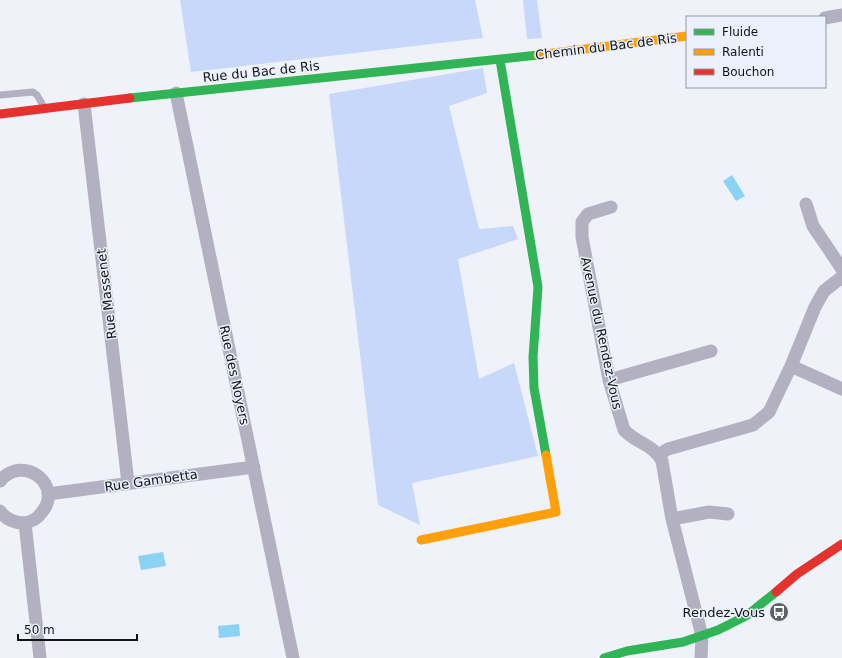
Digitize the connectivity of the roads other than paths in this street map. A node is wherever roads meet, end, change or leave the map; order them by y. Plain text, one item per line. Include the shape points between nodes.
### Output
1 (842, 15) edge
2 (826, 18) edge
3 (686, 36) edge
4 (524, 57) joint
5 (500, 60) junction
6 (176, 93) junction
7 (0, 95) edge
8 (84, 104) junction
9 (45, 109) junction
10 (0, 114) edge
11 (806, 204) dead end
12 (611, 207) dead end
13 (842, 269) edge
14 (842, 277) edge
15 (711, 351) dead end
16 (791, 366) junction
17 (609, 380) junction
18 (842, 389) edge
19 (658, 454) junction
20 (254, 467) junction
21 (0, 481) edge
22 (128, 484) junction
23 (48, 494) junction
24 (0, 511) edge
25 (728, 514) dead end
26 (672, 519) junction
27 (25, 523) junction
28 (421, 540) dead end
29 (842, 544) edge
30 (702, 636) junction
31 (40, 658) edge
32 (293, 658) edge
33 (604, 658) edge
34 (701, 658) edge

1 - 2 street
3 - 4 street, Chemin du Bac de Ris
4 - 5 street, Rue du Bac de Ris
5 - 6 street, Rue du Bac de Ris
5 - 28 street via 538,287 533,357 534,388 556,512
6 - 8 street, Rue du Bac de Ris
6 - 20 street, Rue des Noyers
7 - 9 lane via 32,92 37,95
8 - 9 street, Rue du Bac de Ris
8 - 22 street, Rue Massenet
9 - 10 street, Rue du Bac de Ris
11 - 13 street via 813,226
12 - 17 street, Avenue du Rendez-Vous via 588,214 582,222 582,237
14 - 16 street via 824,291
15 - 17 street
16 - 18 street
16 - 19 street via 769,412 753,425
17 - 19 street, Avenue du Rendez-Vous via 624,430
19 - 26 street via 662,461
20 - 22 street, Rue Gambetta
20 - 32 street, Rue des Noyers
21 - 23 street via 8,474 25,470 41,478
22 - 23 street, Rue Gambetta
23 - 27 street via 45,510 40,516
24 - 27 street via 8,519
25 - 26 street via 709,512
26 - 30 street
27 - 31 street
29 - 30 street via 797,574 746,616
30 - 33 street
30 - 34 street

